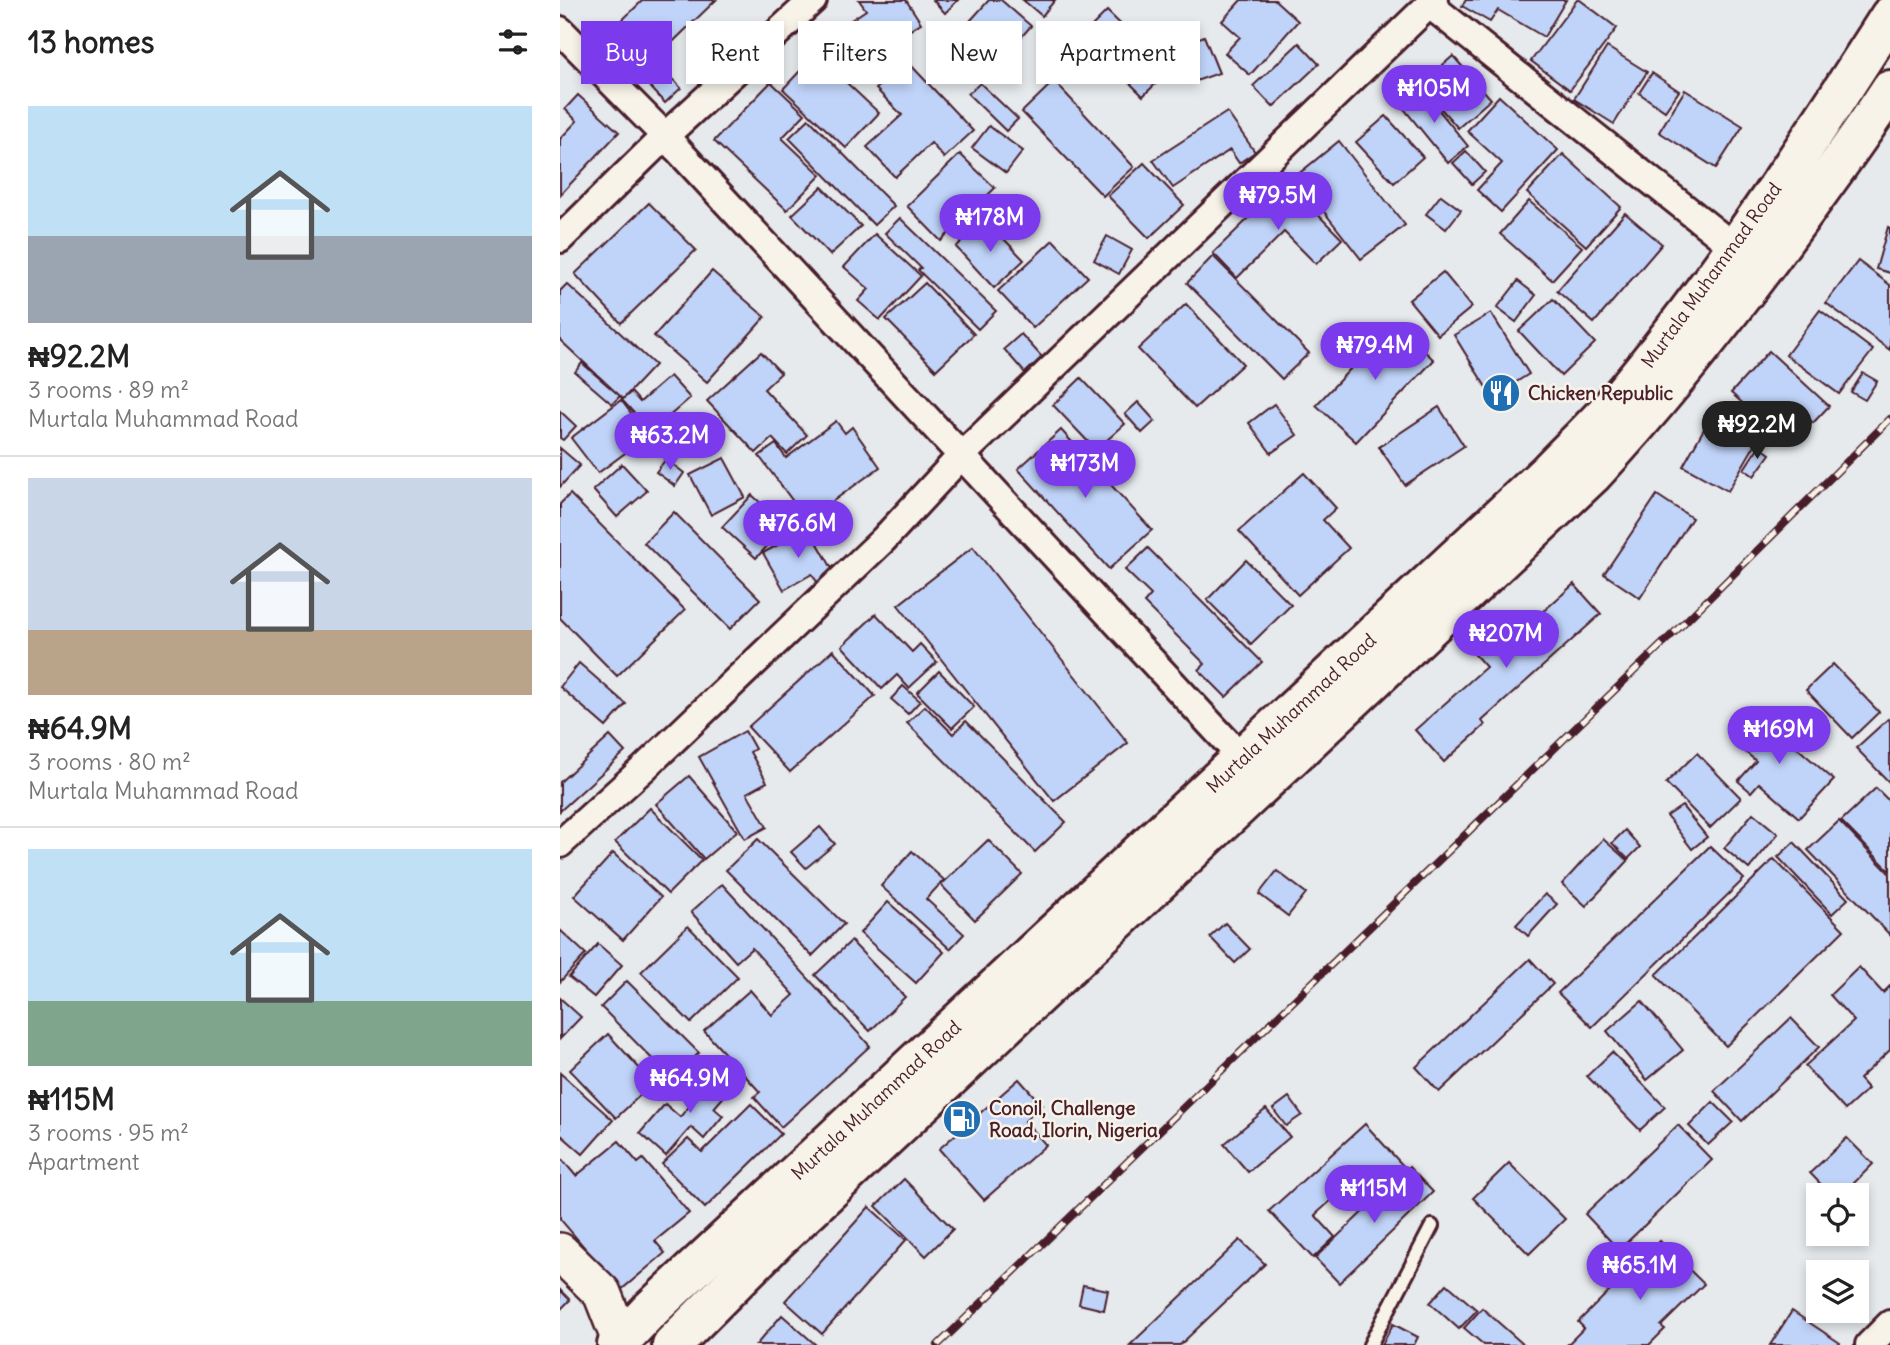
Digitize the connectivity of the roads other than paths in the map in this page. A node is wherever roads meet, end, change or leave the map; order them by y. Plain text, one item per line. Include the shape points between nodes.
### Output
1 (813, 0) edge
2 (1432, 2) edge
3 (1890, 16) edge
4 (1890, 24) edge
5 (560, 30) edge
6 (1890, 75) edge
7 (1890, 90) edge
8 (1818, 128) junction
9 (665, 136) junction
10 (1851, 150) junction
11 (560, 239) edge
12 (1734, 247) junction
13 (961, 456) junction
14 (1243, 759) junction
15 (560, 844) edge
16 (1432, 1226) dead end
17 (560, 1252) edge
18 (602, 1293) junction
19 (649, 1311) junction
20 (1890, 1324) edge
21 (619, 1343) edge
22 (672, 1345) edge
23 (1370, 1345) edge
24 (1870, 1345) edge

1 - 9 street
2 - 12 street
2 - 13 street
3 - 8 highway, Murtala Muhammad Road
4 - 8 highway
5 - 9 street
6 - 10 highway, Murtala Muhammad Road
7 - 10 highway, Murtala Muhammad Road
8 - 12 highway, Murtala Muhammad Road
9 - 11 street
9 - 13 street
10 - 22 highway, Murtala Muhammad Road via 1708,341 1592,475 786,1232
12 - 14 highway, Murtala Muhammad Road via 1621,396 1548,472
13 - 14 street
13 - 15 street via 883,540
14 - 19 highway, Murtala Muhammad Road
16 - 23 lane
17 - 18 street
18 - 19 street
18 - 21 street
19 - 21 highway, Murtala Muhammad Road
20 - 24 street

